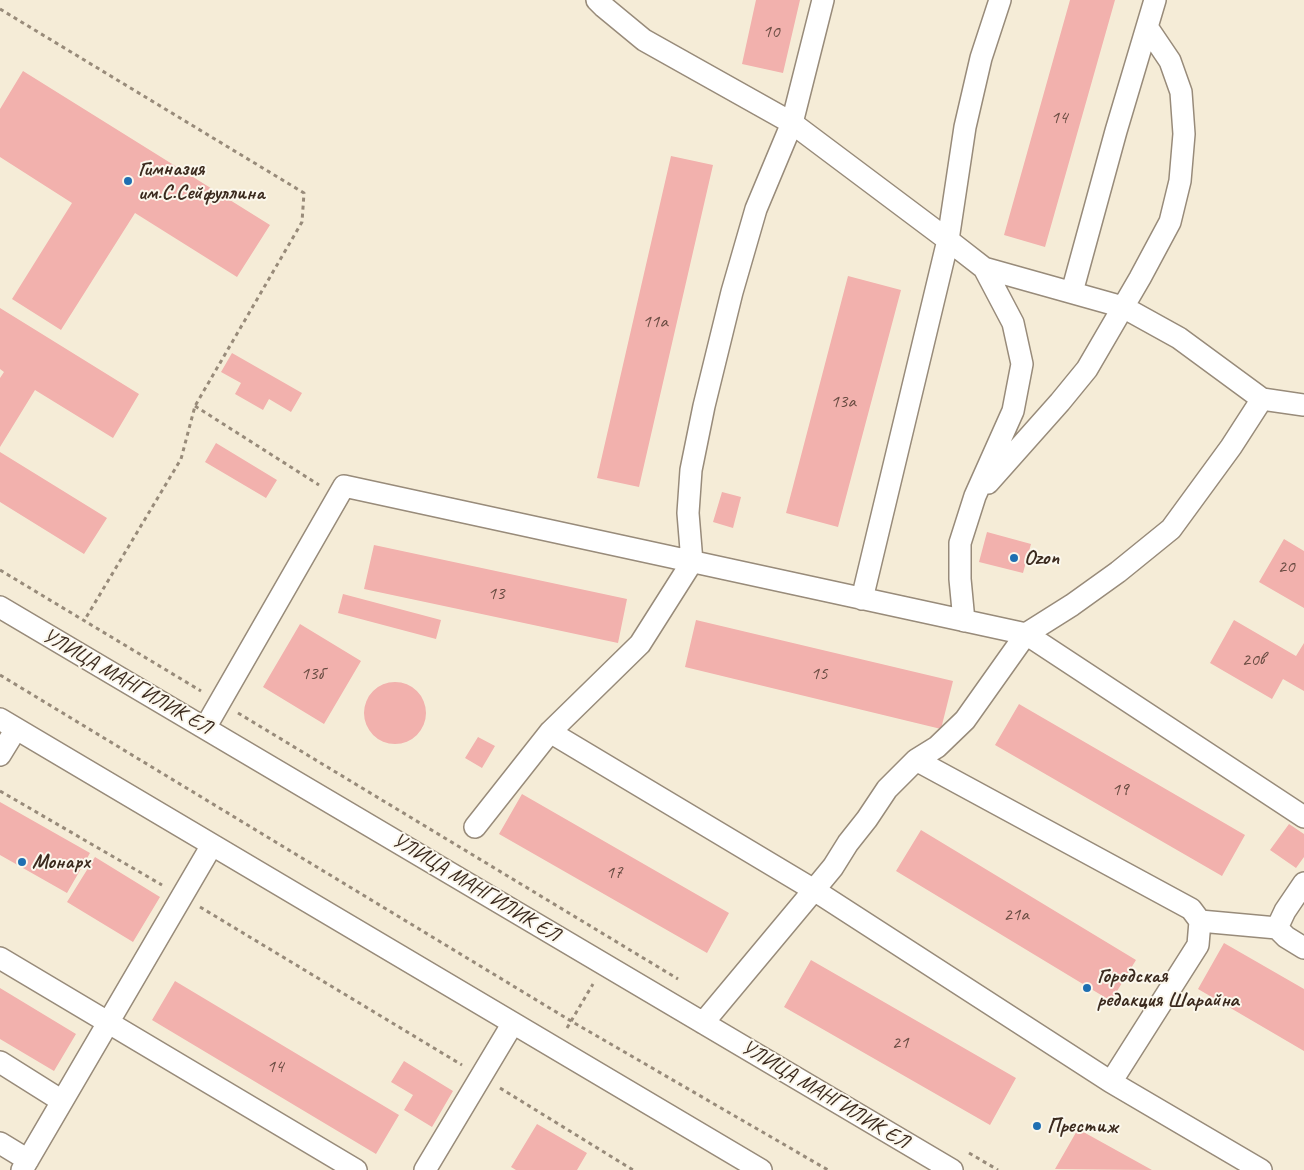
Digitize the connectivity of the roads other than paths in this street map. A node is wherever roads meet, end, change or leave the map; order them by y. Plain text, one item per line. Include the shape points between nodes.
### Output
1 (597, 0) edge
2 (823, 0) edge
3 (1000, 0) edge
4 (1155, 0) edge
5 (1147, 27) junction
6 (792, 123) junction
7 (948, 240) junction
8 (984, 268) junction
9 (1072, 292) junction
10 (1123, 307) junction
11 (1262, 399) junction
12 (1304, 405) edge
13 (975, 496) junction
14 (692, 562) junction
15 (862, 599) junction
16 (0, 608) edge
17 (964, 621) junction
18 (1026, 634) junction
19 (8, 724) edge
20 (205, 728) junction
21 (550, 732) junction
22 (0, 755) edge
23 (916, 760) junction
24 (1304, 817) edge
25 (475, 827) dead end
26 (212, 845) junction
27 (1304, 883) edge
28 (814, 890) junction
29 (1200, 921) junction
30 (1277, 928) junction
31 (1304, 948) edge
32 (0, 958) edge
33 (108, 1023) junction
34 (513, 1023) junction
35 (703, 1023) junction
36 (0, 1062) edge
37 (1110, 1082) junction
38 (62, 1101) junction
39 (0, 1143) edge
40 (25, 1165) edge
41 (356, 1170) edge
42 (425, 1170) edge
43 (762, 1170) edge
44 (952, 1170) edge
45 (1261, 1170) edge

1 - 6 street via 644,40
2 - 6 street
3 - 7 street via 981,58 965,127
4 - 5 street
5 - 9 street
5 - 10 street via 1170,61 1181,92 1184,134 1180,181 1170,222
6 - 7 street
6 - 14 street via 756,209 704,406 691,470 688,513
7 - 8 street
7 - 15 street
8 - 9 street
8 - 13 street via 1013,323 1022,364 1013,411
9 - 10 street
10 - 11 street via 1179,338
10 - 13 street via 1087,368
11 - 12 street
11 - 18 street via 1171,529 1080,600
13 - 17 street via 960,543
14 - 15 street
14 - 20 street via 344,486
14 - 21 street via 640,644
15 - 17 street
16 - 20 street, УЛИЦА МАНГИЛИК ЕЛ
17 - 18 street
18 - 23 street via 965,720 937,747
18 - 24 street
19 - 22 street
19 - 26 street
20 - 35 street, УЛИЦА МАНГИЛИК ЕЛ
21 - 25 street
21 - 28 street
23 - 28 street via 887,789
23 - 29 street via 1191,909
26 - 33 street
26 - 34 street
27 - 30 street
28 - 35 street
28 - 37 street
29 - 30 street
29 - 37 street via 1198,945
30 - 31 street
32 - 33 street
33 - 38 street
33 - 41 street
34 - 42 street
34 - 43 street
35 - 44 street, УЛИЦА МАНГИЛИК ЕЛ
36 - 38 street
37 - 45 street
38 - 40 street
39 - 40 street

